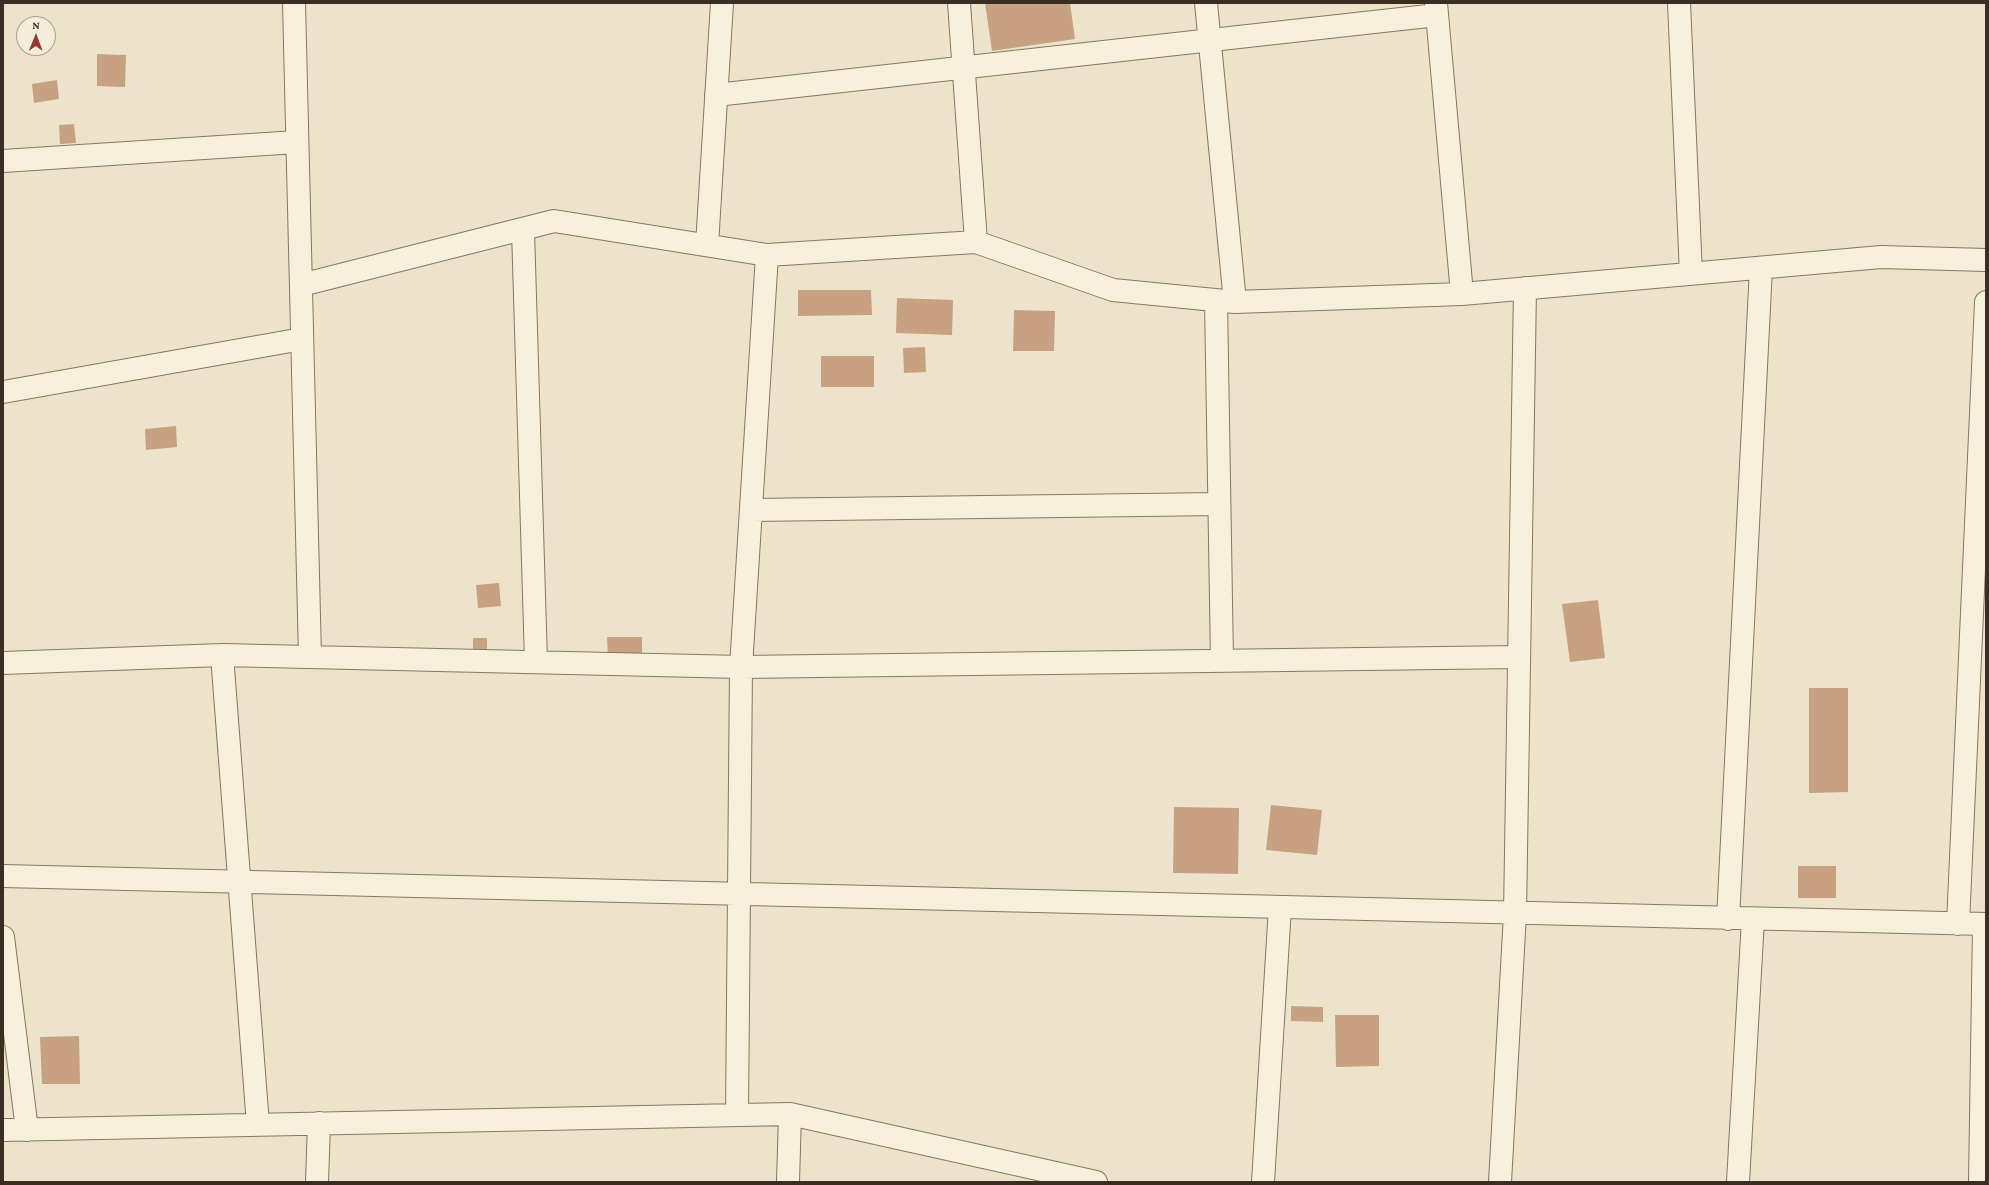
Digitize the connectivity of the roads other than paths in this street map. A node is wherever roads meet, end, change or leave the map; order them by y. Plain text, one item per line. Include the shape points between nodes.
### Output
1 (294, 3) edge
2 (722, 3) edge
3 (959, 3) edge
4 (1206, 3) edge
5 (1679, 3) edge
6 (1437, 9) edge
7 (1209, 40) junction
8 (963, 67) junction
9 (716, 94) junction
10 (297, 142) junction
11 (3, 161) edge
12 (523, 230) junction
13 (976, 242) junction
14 (707, 246) junction
15 (766, 255) junction
16 (1986, 260) edge
17 (1761, 268) junction
18 (1691, 274) junction
19 (301, 285) junction
20 (1525, 288) junction
21 (1462, 294) junction
22 (1226, 301) junction
23 (1986, 302) edge
24 (302, 339) junction
25 (3, 392) edge
26 (1219, 504) junction
27 (1982, 504) edge
28 (751, 510) junction
29 (222, 655) junction
30 (310, 657) junction
31 (1519, 657) junction
32 (1222, 661) junction
33 (536, 662) junction
34 (3, 663) edge
35 (741, 667) junction
36 (3, 876) edge
37 (240, 882) junction
38 (739, 894) junction
39 (1280, 907) junction
40 (1515, 914) junction
41 (1728, 919) junction
42 (1753, 919) junction
43 (1958, 924) junction
44 (1985, 924) edge
45 (3, 937) edge
46 (737, 1114) junction
47 (790, 1114) junction
48 (319, 1123) junction
49 (258, 1125) junction
50 (3, 1130) edge
51 (27, 1130) junction
52 (1018, 1173) edge
53 (317, 1182) edge
54 (788, 1182) edge
55 (1096, 1182) edge
56 (1263, 1182) edge
57 (1500, 1182) edge
58 (1738, 1182) edge
59 (1980, 1182) edge

1 - 10 street
2 - 9 street
3 - 8 street
4 - 7 street
5 - 18 street
6 - 7 street
6 - 21 street
7 - 8 street
7 - 22 street
8 - 9 street
8 - 13 street
9 - 14 street
10 - 11 street
10 - 19 street
12 - 14 street via 554,221
12 - 19 street
12 - 33 street
13 - 15 street
13 - 22 street via 1113,290
14 - 15 street
15 - 28 street
16 - 17 street via 1881,256
17 - 18 street
17 - 41 street
18 - 20 street
19 - 24 street
20 - 21 street
20 - 31 street
21 - 22 street
22 - 26 street
23 - 27 street
24 - 25 street
24 - 30 street
26 - 28 street
26 - 32 street
27 - 43 street
28 - 35 street
29 - 30 street
29 - 34 street
29 - 37 street
30 - 33 street
31 - 32 street
31 - 40 street
32 - 35 street
33 - 35 street
35 - 38 street
36 - 37 street
37 - 38 street
37 - 49 street
38 - 39 street
38 - 46 street
39 - 40 street
39 - 56 street
40 - 41 street
40 - 57 street
41 - 42 street
42 - 43 street
42 - 58 street
43 - 44 street
44 - 59 street
45 - 51 street
46 - 47 street
46 - 48 street
47 - 52 street
47 - 54 street
48 - 49 street
48 - 53 street
49 - 51 street
50 - 51 street
52 - 55 street

